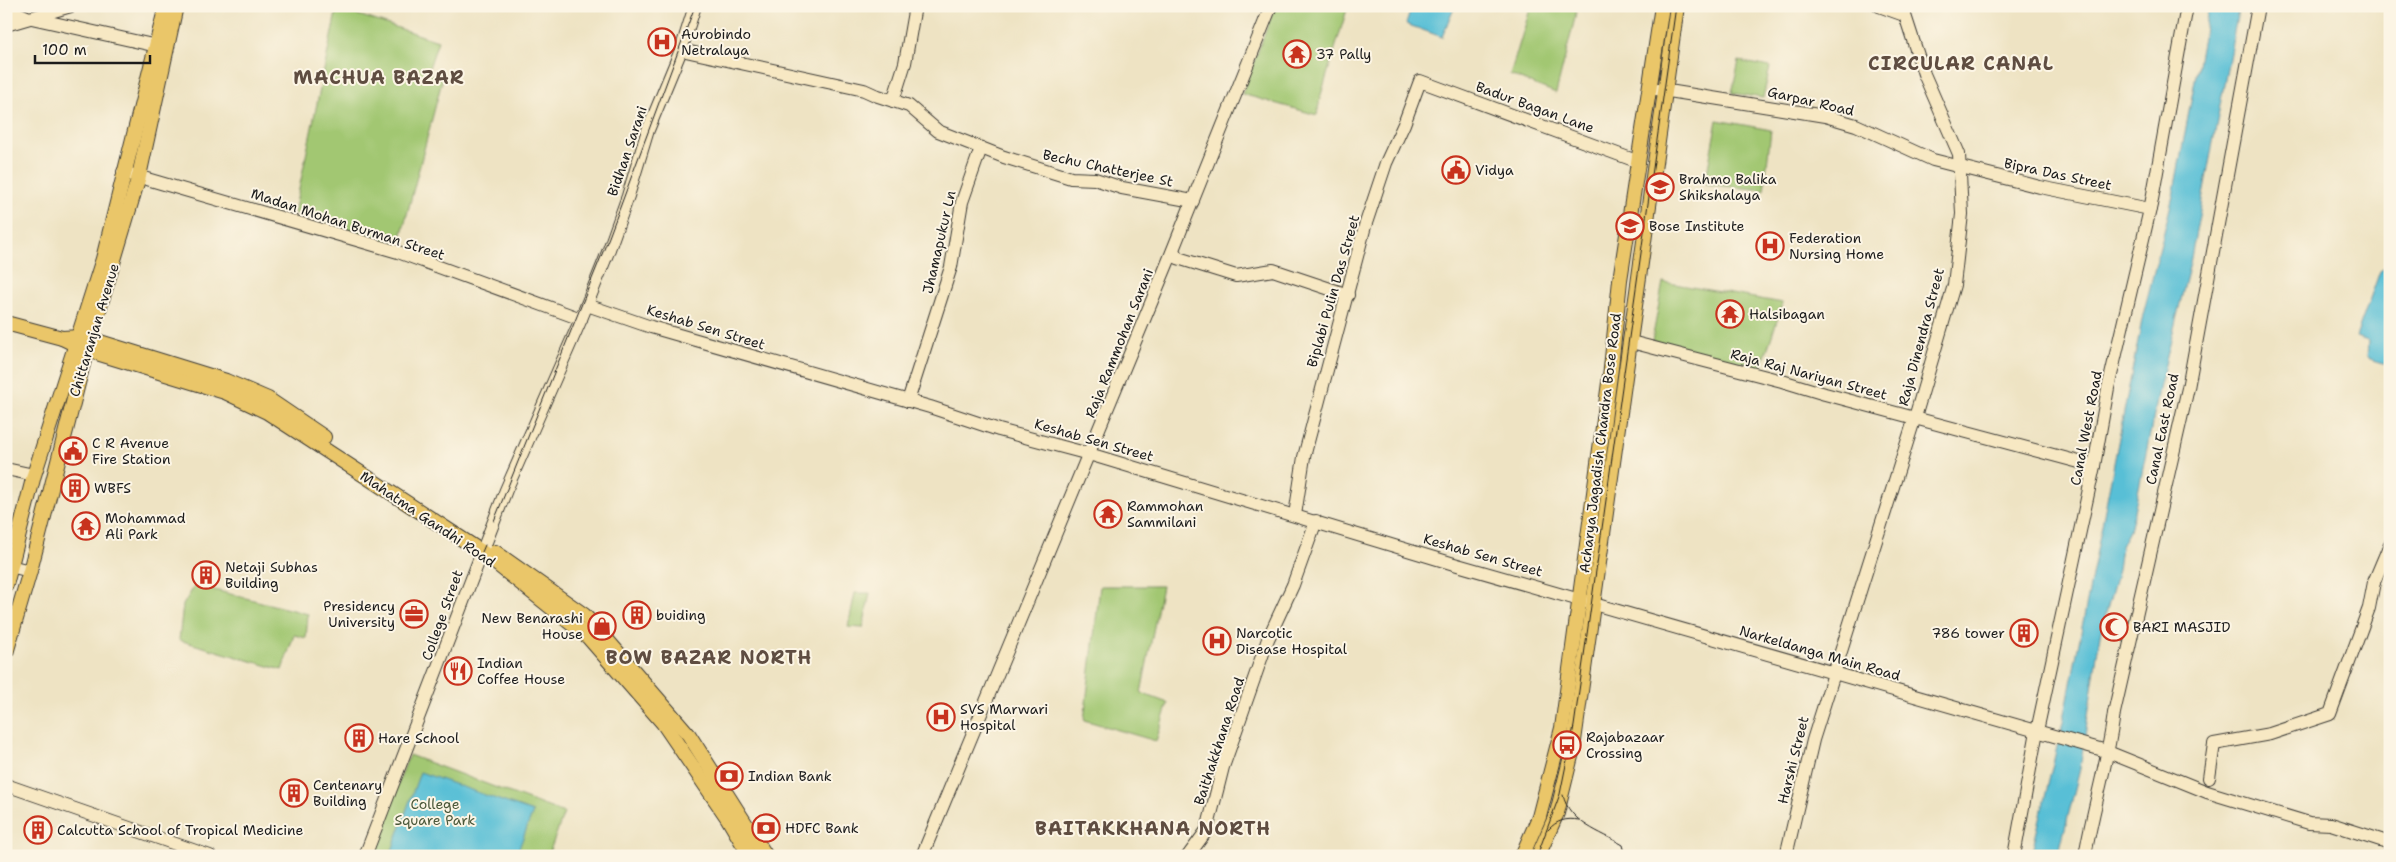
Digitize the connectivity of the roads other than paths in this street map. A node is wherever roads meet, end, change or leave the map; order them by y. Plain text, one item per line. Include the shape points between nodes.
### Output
1 (71, 6) edge
2 (166, 6) edge
3 (176, 6) edge
4 (696, 6) edge
5 (915, 6) edge
6 (1270, 6) edge
7 (1662, 6) edge
8 (1677, 6) edge
9 (1879, 6) edge
10 (2187, 6) edge
11 (2258, 6) edge
12 (6, 8) edge
13 (1903, 11) edge
14 (27, 17) junction
15 (6, 25) edge
16 (162, 47) junction
17 (681, 50) junction
18 (1420, 81) joint
19 (1650, 88) junction
20 (1666, 93) junction
21 (893, 101) junction
22 (982, 148) junction
23 (1639, 162) junction
24 (1960, 167) junction
25 (123, 172) junction
26 (139, 176) junction
27 (1192, 201) junction
28 (2150, 209) junction
29 (1173, 251) junction
30 (1348, 295) junction
31 (587, 305) junction
32 (578, 318) junction
33 (6, 323) edge
34 (83, 337) junction
35 (1632, 342) junction
36 (908, 401) junction
37 (1914, 418) junction
38 (1089, 454) junction
39 (2094, 466) junction
40 (6, 469) edge
41 (34, 475) junction
42 (1295, 516) junction
43 (1316, 521) junction
44 (2390, 544) edge
45 (483, 549) junction
46 (9, 566) edge
47 (30, 571) junction
48 (6, 585) edge
49 (1580, 599) junction
50 (1594, 603) junction
51 (6, 653) edge
52 (1833, 673) junction
53 (2042, 733) junction
54 (2106, 752) junction
55 (2209, 778) dead end
56 (6, 785) edge
57 (2390, 843) edge
58 (210, 856) edge
59 (365, 856) edge
60 (750, 856) edge
61 (766, 856) edge
62 (922, 856) edge
63 (1188, 856) edge
64 (1522, 856) edge
65 (1538, 856) edge
66 (1786, 856) edge
67 (2014, 856) edge
68 (2085, 856) edge

1 - 14 main road
2 - 16 main road
3 - 16 main road, Chittaranjan Avenue
4 - 17 main road, Bidhan Sarani
5 - 21 main road via 905,63
6 - 27 main road, Raja Rammohan Sarani
7 - 19 main road, Acharya Jagadish Chandra Bose Road
8 - 20 main road
9 - 13 main road
10 - 28 main road, Canal West Road
11 - 54 main road, Canal East Road via 2188,388
12 - 14 main road
13 - 24 main road, Raja Dinendra Street via 1924,74 1959,154
14 - 15 main road
14 - 16 main road
16 - 25 main road
16 - 26 main road, Chittaranjan Avenue
17 - 21 main road, Bechu Chatterjee St via 864,90
17 - 31 main road, Bidhan Sarani via 648,130 628,196
18 - 23 main road, Badur Bagan Lane
18 - 30 main road, Biplabi Pulin Das Street via 1386,163 1365,226
19 - 20 main road, Garpar Road
19 - 23 main road, Acharya Jagadish Chandra Bose Road
20 - 24 main road, Garpar Road via 1825,116 1933,160
20 - 35 main road
21 - 22 main road, Bechu Chatterjee St via 909,106 938,130
22 - 27 main road, Bechu Chatterjee St via 1059,175 1096,179 1122,188
22 - 36 main road, Jhamapukur Ln via 962,202 951,267
23 - 49 main road, Acharya Jagadish Chandra Bose Road via 1620,280
24 - 28 main road, Bipra Das Street
24 - 37 main road, Raja Dinendra Street via 1962,214 1954,284
25 - 26 main road, Madan Mohan Burman Street
25 - 34 main road
26 - 32 main road, Madan Mohan Burman Street via 398,252
26 - 34 main road, Chittaranjan Avenue
27 - 29 main road, Raja Rammohan Sarani
28 - 39 main road, Canal West Road via 2108,388
29 - 30 main road via 1178,258 1236,276 1273,270
29 - 38 main road, Raja Rammohan Sarani
30 - 42 main road, Biplabi Pulin Das Street via 1304,456
31 - 32 main road, College Street
31 - 36 main road, Keshab Sen Street via 651,327
32 - 45 main road, College Street
33 - 34 main road, Mahatma Gandhi Road via 62,338
34 - 41 main road
34 - 45 main road, Mahatma Gandhi Road via 225,392 267,412
34 - 47 main road, Chittaranjan Avenue
35 - 37 main road, Raja Raj Nariyan Street
35 - 50 main road
36 - 38 main road, Keshab Sen Street
37 - 39 main road, Raja Raj Nariyan Street
37 - 52 main road, Raja Dinendra Street
38 - 42 main road, Keshab Sen Street
38 - 62 main road, Raja Rammohan Sarani
39 - 53 main road, Canal West Road
40 - 41 main road
41 - 46 main road
42 - 43 main road, Keshab Sen Street
43 - 49 main road, Keshab Sen Street
43 - 63 main road, Baithakkhana Road via 1293,585 1268,639 1223,768 1206,830
44 - 55 main road via 2330,714 2270,734 2214,744
45 - 59 main road, College Street
45 - 60 main road, Mahatma Gandhi Road via 588,637 663,723
45 - 61 main road, Mahatma Gandhi Road via 584,615 689,735
46 - 47 main road
46 - 48 main road
47 - 51 main road, Chittaranjan Avenue
49 - 50 main road, Keshab Sen Street
49 - 64 main road, Acharya Jagadish Chandra Bose Road via 1562,728 1539,817
50 - 52 main road, Narkeldanga Main Road
50 - 65 main road via 1573,748 1557,813
52 - 53 main road, Narkeldanga Main Road
52 - 66 main road, Harshi Street via 1810,751
53 - 54 main road, Narkeldanga Main Road
53 - 67 main road, Canal West Road
54 - 57 main road via 2207,792 2308,823 2331,824
54 - 68 main road, Canal East Road
56 - 58 main road

